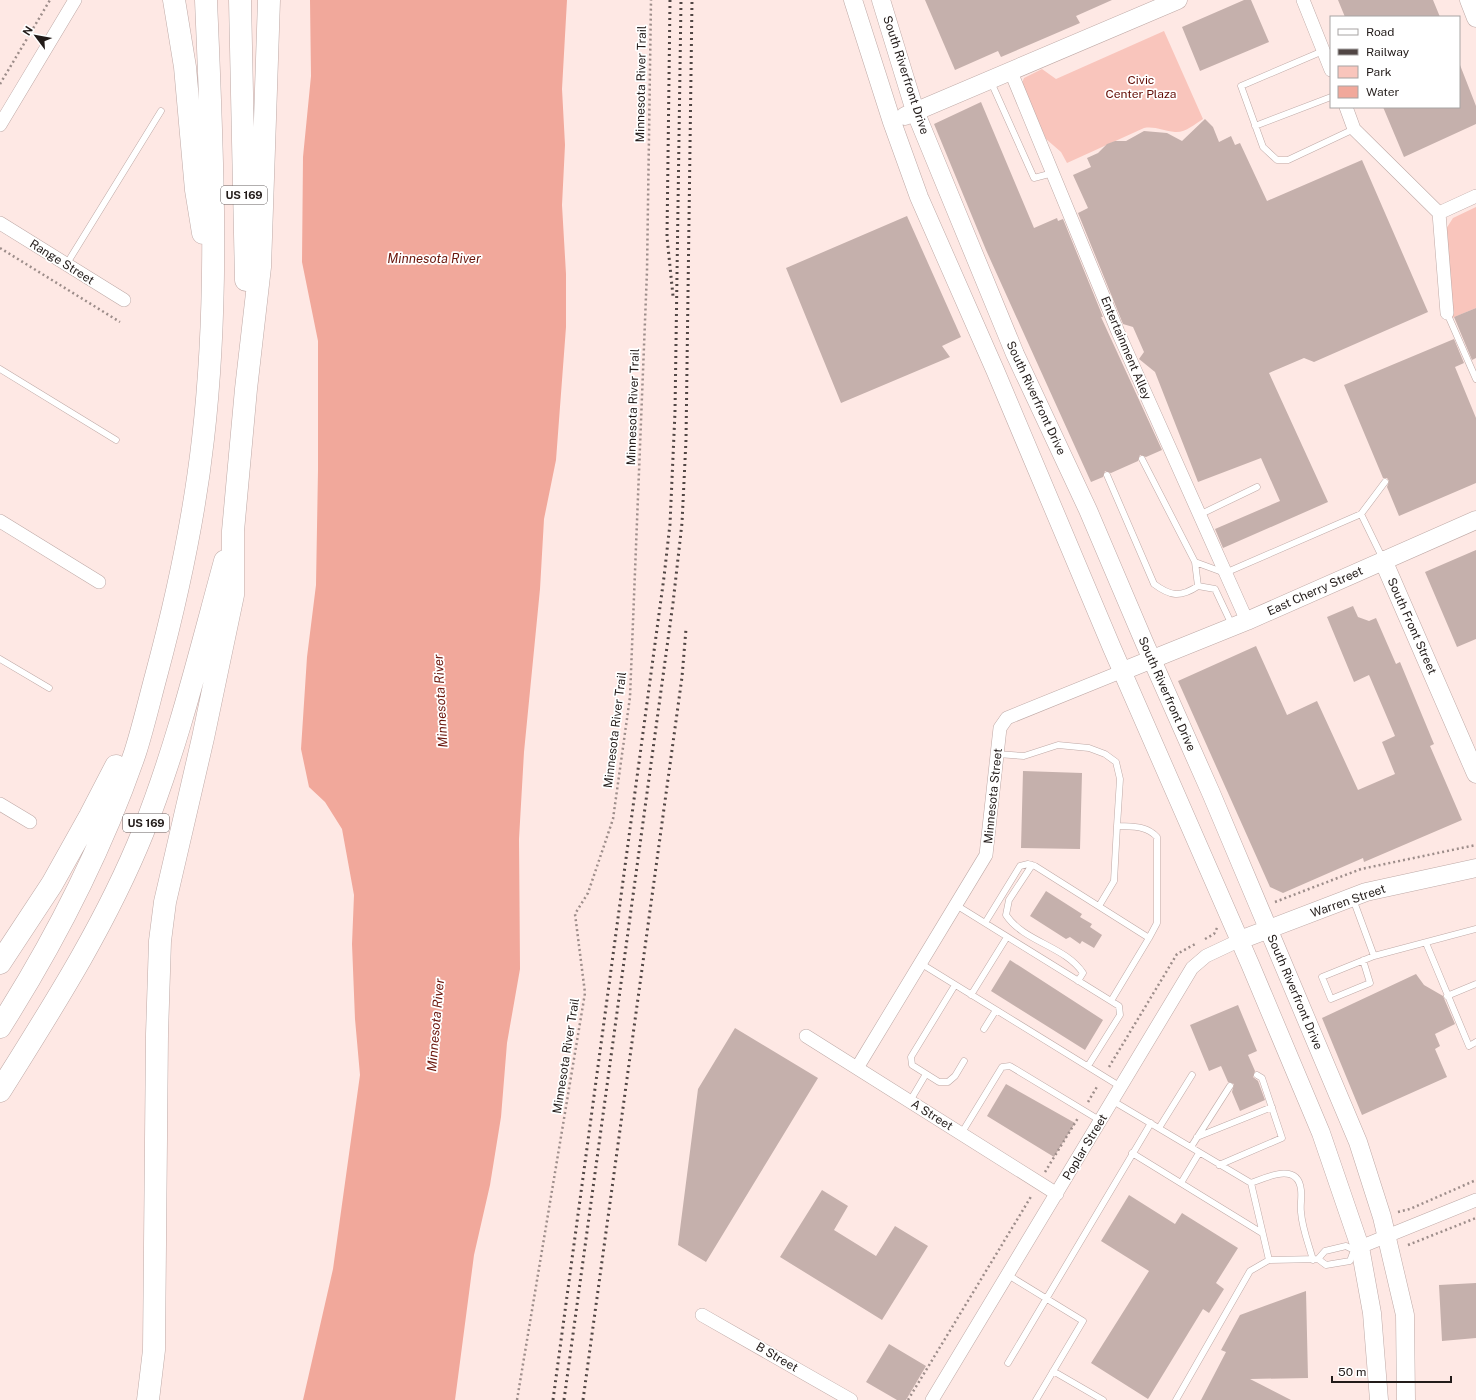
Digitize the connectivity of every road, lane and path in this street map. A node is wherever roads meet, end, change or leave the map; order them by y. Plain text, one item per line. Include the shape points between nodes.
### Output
1 (50, 0) edge
2 (75, 0) edge
3 (174, 0) edge
4 (206, 0) edge
5 (240, 0) edge
6 (269, 0) edge
7 (651, 0) edge
8 (852, 0) edge
9 (881, 0) edge
10 (1178, 0) edge
11 (1303, 0) edge
12 (1468, 0) edge
13 (1476, 18) edge
14 (1323, 51) junction
15 (1330, 68) edge
16 (1011, 72) junction
17 (990, 80) junction
18 (0, 84) edge
19 (1330, 97) edge
20 (1346, 108) edge
21 (161, 111) dead end
22 (915, 111) junction
23 (892, 122) junction
24 (0, 125) edge
25 (1255, 126) junction
26 (1354, 128) junction
27 (1052, 173) junction
28 (1476, 196) edge
29 (1439, 213) junction
30 (0, 223) edge
31 (0, 248) edge
32 (66, 265) junction
33 (212, 294) junction
34 (124, 300) dead end
35 (1447, 313) joint
36 (120, 322) dead end
37 (0, 369) edge
38 (1476, 379) edge
39 (246, 389) junction
40 (116, 440) dead end
41 (1142, 459) dead end
42 (1107, 475) dead end
43 (1385, 482) dead end
44 (1257, 487) dead end
45 (1362, 514) junction
46 (1199, 515) junction
47 (0, 520) edge
48 (1476, 520) edge
49 (233, 531) junction
50 (1383, 560) junction
51 (1195, 562) junction
52 (1225, 573) junction
53 (99, 582) dead end
54 (1198, 586) junction
55 (1240, 624) junction
56 (163, 650) junction
57 (0, 659) edge
58 (1152, 660) junction
59 (1123, 671) junction
60 (48, 688) dead end
61 (997, 754) junction
62 (1476, 774) edge
63 (0, 804) edge
64 (30, 822) dead end
65 (1117, 826) junction
66 (1032, 865) junction
67 (1476, 868) edge
68 (1352, 897) junction
69 (956, 905) junction
70 (1098, 906) junction
71 (985, 923) junction
72 (1216, 929) dead end
73 (1268, 929) junction
74 (1476, 929) edge
75 (1007, 937) junction
76 (1149, 938) junction
77 (1426, 943) junction
78 (1233, 944) junction
79 (1374, 956) junction
80 (1363, 960) junction
81 (0, 963) edge
82 (920, 963) junction
83 (1078, 981) junction
84 (1476, 984) edge
85 (955, 985) junction
86 (971, 995) junction
87 (1447, 996) junction
88 (1111, 1001) junction
89 (996, 1010) junction
90 (0, 1027) edge
91 (984, 1029) dead end
92 (806, 1036) dead end
93 (1476, 1042) edge
94 (964, 1061) dead end
95 (1088, 1066) junction
96 (857, 1068) junction
97 (926, 1074) junction
98 (1192, 1075) dead end
99 (1257, 1075) dead end
100 (1230, 1086) dead end
101 (1121, 1087) junction
102 (0, 1091) edge
103 (910, 1101) junction
104 (1113, 1101) junction
105 (1272, 1107) junction
106 (1101, 1121) junction
107 (1151, 1123) junction
108 (1159, 1128) junction
109 (961, 1134) junction
110 (1197, 1138) junction
111 (1191, 1147) junction
112 (1199, 1152) junction
113 (1132, 1154) junction
114 (1219, 1164) junction
115 (1476, 1180) edge
116 (1181, 1183) junction
117 (1251, 1183) junction
118 (1057, 1194) junction
119 (1476, 1200) edge
120 (1382, 1217) junction
121 (1476, 1218) edge
122 (1262, 1233) junction
123 (1387, 1236) junction
124 (1408, 1245) dead end
125 (1357, 1249) junction
126 (1315, 1259) junction
127 (1269, 1260) junction
128 (1008, 1275) junction
129 (1046, 1298) junction
130 (702, 1315) dead end
131 (1008, 1363) dead end
132 (1053, 1371) junction
133 (148, 1400) edge
134 (518, 1400) edge
135 (851, 1400) edge
136 (932, 1400) edge
137 (1036, 1400) edge
138 (1103, 1400) edge
139 (1176, 1400) edge
140 (1379, 1400) edge
141 (1406, 1400) edge

1 - 18 path
2 - 24 street
3 - 33 highway via 185,67 196,190
4 - 33 highway, US 169 via 214,189
5 - 39 highway, US 169
6 - 39 highway via 260,267
7 - 134 path, Minnesota River Trail via 647,271 630,697 613,819 588,893 575,914 585,993
8 - 23 main road, South Riverfront Drive
9 - 22 main road, South Riverfront Drive
10 - 16 main road
11 - 14 street
12 - 13 main road
14 - 15 street
14 - 25 lane via 1241,86
16 - 17 main road
16 - 27 street, Entertainment Alley
17 - 22 main road
17 - 27 lane via 1034,178
19 - 25 lane
20 - 26 street
21 - 32 lane
22 - 23 main road
22 - 58 main road, South Riverfront Drive via 1015,354 1088,510
23 - 59 main road, South Riverfront Drive via 919,197
25 - 26 lane via 1263,147 1276,160 1288,160
26 - 29 street
27 - 46 street, Entertainment Alley via 1118,332
28 - 29 street
29 - 35 street
30 - 32 street, Range Street
31 - 36 path
32 - 34 street, Range Street
33 - 56 highway, US 169 via 204,438 194,508
35 - 38 lane
37 - 40 lane
39 - 49 highway, US 169
41 - 51 lane
42 - 54 lane via 1154,584 1167,593 1178,595
43 - 45 lane
44 - 46 lane
45 - 50 lane, South Front Street
45 - 52 lane
46 - 52 street, Entertainment Alley
47 - 53 street
48 - 50 main road, East Cherry Street
49 - 102 highway, US 169 via 179,732 142,833 102,920 64,989
49 - 133 highway via 233,595 165,902 160,941 154,1350
50 - 55 main road, East Cherry Street
50 - 62 main road, South Front Street
51 - 52 lane
51 - 54 lane
52 - 55 street, Entertainment Alley
54 - 55 lane via 1215,589
55 - 58 main road, East Cherry Street
56 - 81 highway via 111,777 52,884
56 - 90 highway, US 169 via 135,752 107,823 79,886 46,949
57 - 60 lane
58 - 59 main road, Minnesota Street
58 - 73 main road, South Riverfront Drive
59 - 61 street, Minnesota Street via 1007,718 1000,728
59 - 78 main road, South Riverfront Drive
61 - 65 lane via 1024,756 1058,745 1089,748 1105,754 1116,762 1120,779
61 - 69 street, Minnesota Street via 986,855
63 - 64 street
65 - 70 lane via 1114,881
65 - 76 lane via 1145,828 1157,837 1157,923
66 - 70 lane
66 - 71 lane via 1020,866
66 - 83 lane via 1009,900 1006,916 1018,928 1076,963 1083,973
67 - 68 main road, Warren Street
68 - 73 main road, Warren Street
68 - 79 lane
69 - 71 lane
69 - 82 street, Minnesota Street
70 - 76 lane
71 - 75 lane
72 - 78 path
73 - 78 main road, Poplar Street
73 - 120 main road, South Riverfront Drive via 1358,1142
74 - 77 lane
75 - 83 lane
75 - 86 lane
76 - 88 lane
77 - 79 lane
77 - 87 lane
78 - 101 street, Poplar Street via 1206,956 1192,968
78 - 125 main road, South Riverfront Drive via 1321,1133
79 - 80 lane
80 - 80 lane via 1322,977 1331,999 1370,983
82 - 85 lane
82 - 96 street, Minnesota Street
83 - 88 lane
84 - 87 lane
85 - 86 lane
85 - 97 lane via 911,1057 912,1065
86 - 89 lane
87 - 93 lane via 1469,1046
88 - 95 lane via 1119,1006 1120,1015
89 - 91 lane
89 - 95 lane
92 - 96 street, A Street
94 - 97 lane via 948,1082 940,1082
95 - 101 lane
96 - 103 street, A Street
97 - 103 lane
98 - 108 lane
99 - 105 lane via 1262,1078
100 - 110 lane
101 - 104 street, Poplar Street
103 - 109 street, A Street
104 - 106 street, Poplar Street
104 - 107 lane
105 - 110 lane
105 - 114 lane via 1282,1138
106 - 109 lane via 1010,1066 1002,1067
106 - 118 street, Poplar Street
107 - 108 lane
107 - 113 lane
108 - 111 lane
109 - 118 street, A Street
110 - 111 lane
111 - 112 lane
112 - 114 lane
112 - 116 lane
113 - 116 lane
113 - 129 lane
114 - 117 lane
115 - 120 path
116 - 122 lane
117 - 122 lane
117 - 126 lane via 1288,1173 1295,1177 1301,1189 1301,1213
118 - 128 street, Poplar Street
119 - 123 street
120 - 123 main road, South Riverfront Drive
121 - 124 path
122 - 127 lane
123 - 125 street
123 - 141 main road, South Riverfront Drive via 1405,1315
125 - 126 lane via 1346,1246 1326,1251
125 - 126 lane via 1350,1261 1326,1266
125 - 140 main road, South Riverfront Drive via 1372,1313
126 - 127 lane
127 - 139 lane via 1250,1271
128 - 129 lane
128 - 136 street, Poplar Street
129 - 131 lane
129 - 132 lane via 1083,1321
130 - 135 street, B Street
132 - 137 lane
132 - 138 lane

